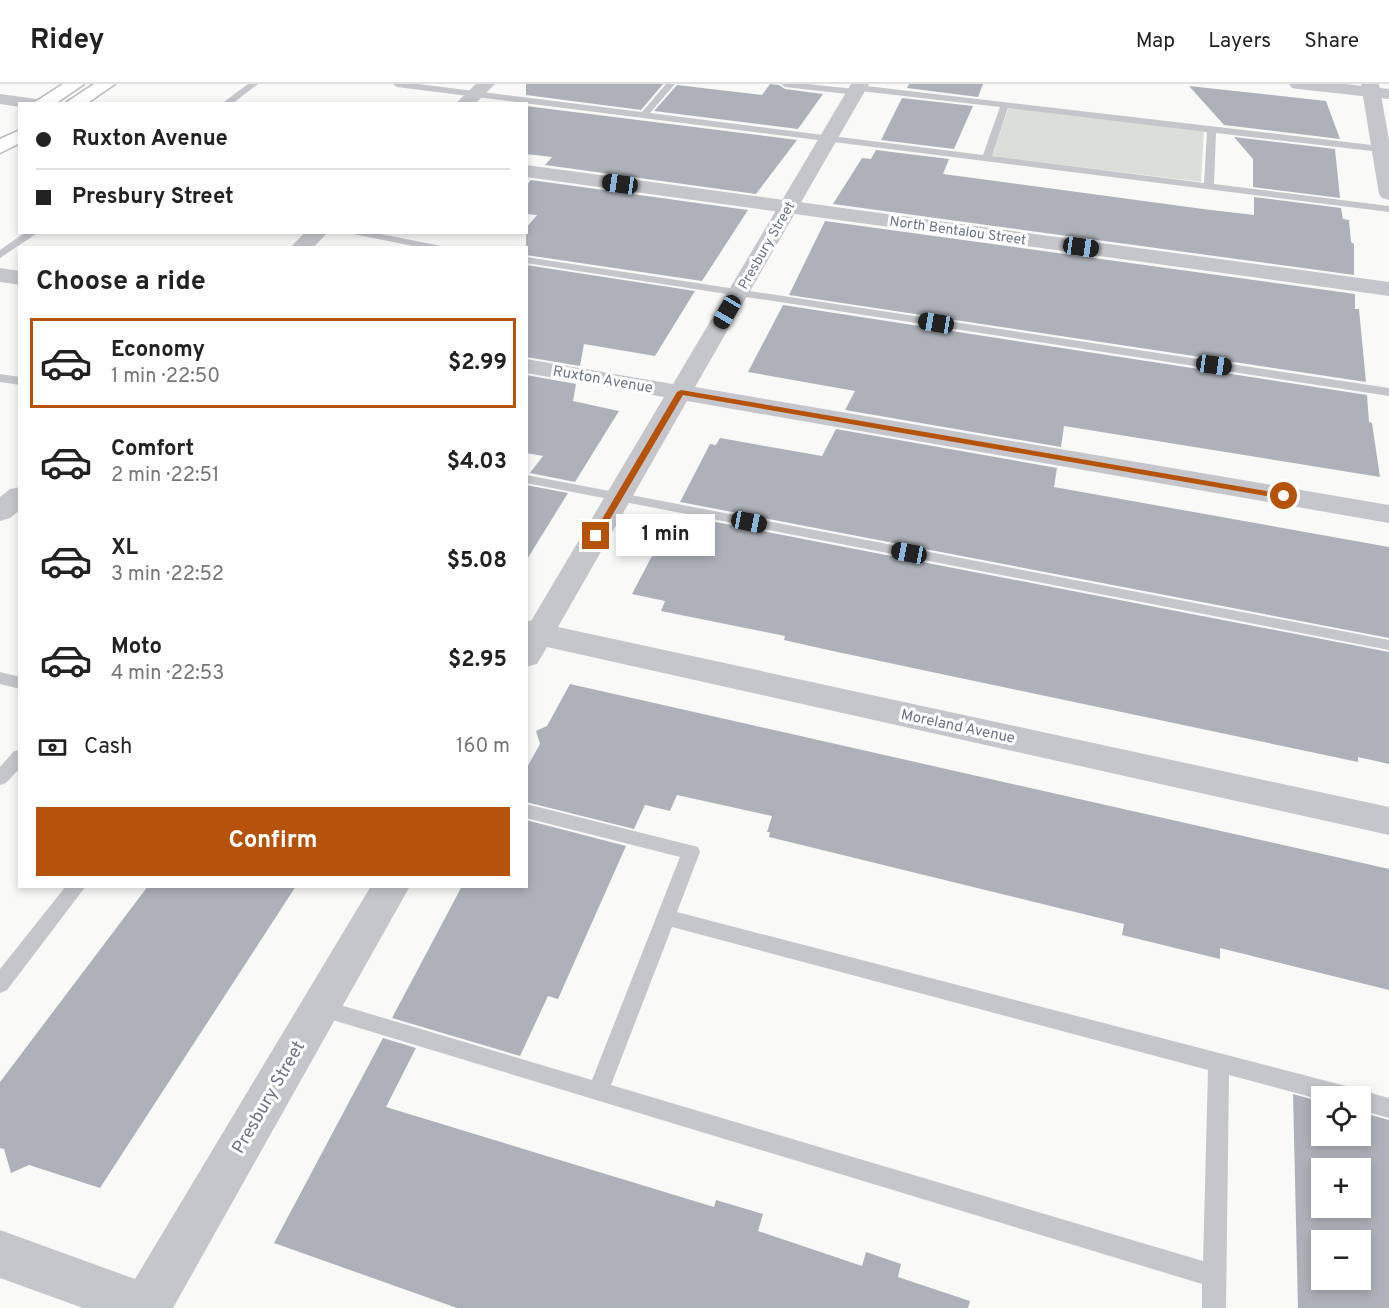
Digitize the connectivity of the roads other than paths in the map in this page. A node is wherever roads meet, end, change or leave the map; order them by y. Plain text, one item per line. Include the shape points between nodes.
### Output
1 (75, 84) edge
2 (106, 84) edge
3 (254, 84) edge
4 (397, 84) edge
5 (671, 84) edge
6 (785, 84) edge
7 (1298, 84) edge
8 (858, 88) edge
9 (1377, 90) edge
10 (475, 94) edge
11 (0, 99) edge
12 (22, 102) edge
13 (44, 102) edge
14 (76, 102) edge
15 (228, 102) edge
16 (1005, 105) junction
17 (644, 115) junction
18 (18, 117) edge
19 (0, 127) edge
20 (1212, 129) junction
21 (18, 136) edge
22 (829, 138) junction
23 (0, 147) edge
24 (1385, 149) edge
25 (986, 159) junction
26 (528, 171) edge
27 (1209, 186) junction
28 (1389, 194) edge
29 (788, 207) junction
30 (1389, 209) edge
31 (31, 234) edge
32 (316, 234) edge
33 (360, 234) edge
34 (302, 246) edge
35 (434, 246) edge
36 (0, 255) edge
37 (528, 260) edge
38 (0, 275) edge
39 (18, 278) edge
40 (1389, 289) edge
41 (738, 292) junction
42 (528, 366) edge
43 (0, 378) edge
44 (18, 381) edge
45 (681, 392) junction
46 (1389, 392) edge
47 (528, 479) edge
48 (18, 497) edge
49 (619, 497) junction
50 (0, 513) edge
51 (1389, 514) edge
52 (18, 518) edge
53 (531, 640) edge
54 (1389, 645) edge
55 (0, 678) edge
56 (18, 682) edge
57 (18, 758) edge
58 (0, 778) edge
59 (528, 811) edge
60 (1389, 821) edge
61 (75, 888) edge
62 (391, 888) edge
63 (666, 916) junction
64 (0, 984) edge
65 (320, 1008) junction
66 (1219, 1063) junction
67 (1311, 1087) edge
68 (598, 1092) junction
69 (1371, 1103) edge
70 (1389, 1108) edge
71 (0, 1254) edge
72 (1214, 1276) junction
73 (146, 1308) edge
74 (1214, 1308) edge

1 - 13 main road
2 - 14 main road
3 - 15 lane
4 - 10 lane
5 - 17 lane
6 - 8 lane
7 - 9 street
8 - 16 lane
8 - 22 street, Presbury Street
9 - 24 street
10 - 17 lane
11 - 12 street
16 - 20 lane
16 - 25 lane
17 - 22 lane
18 - 19 main road
20 - 24 lane
20 - 27 lane
21 - 23 main road
22 - 25 lane
22 - 29 street, Presbury Street
24 - 28 street
25 - 27 lane
26 - 29 street, North Bentalou Street
27 - 30 lane
29 - 40 street, North Bentalou Street
29 - 41 street, Presbury Street
31 - 36 lane
32 - 34 street
33 - 35 lane
37 - 41 lane
38 - 39 street
41 - 45 street, Presbury Street
41 - 46 lane
42 - 45 street, Ruxton Avenue
43 - 44 lane
45 - 49 street, Presbury Street
45 - 51 street, Ruxton Avenue
47 - 49 lane
48 - 50 street
49 - 53 street, Presbury Street
49 - 54 lane
50 - 52 street
53 - 60 street, Moreland Avenue
55 - 56 lane
57 - 58 lane
59 - 63 lane via 692,852
61 - 64 lane
62 - 65 street, Presbury Street
63 - 66 lane
63 - 68 lane
65 - 68 lane
65 - 73 street, Presbury Street
66 - 67 lane
66 - 72 lane
68 - 72 lane
69 - 70 lane
71 - 73 street
72 - 74 lane

